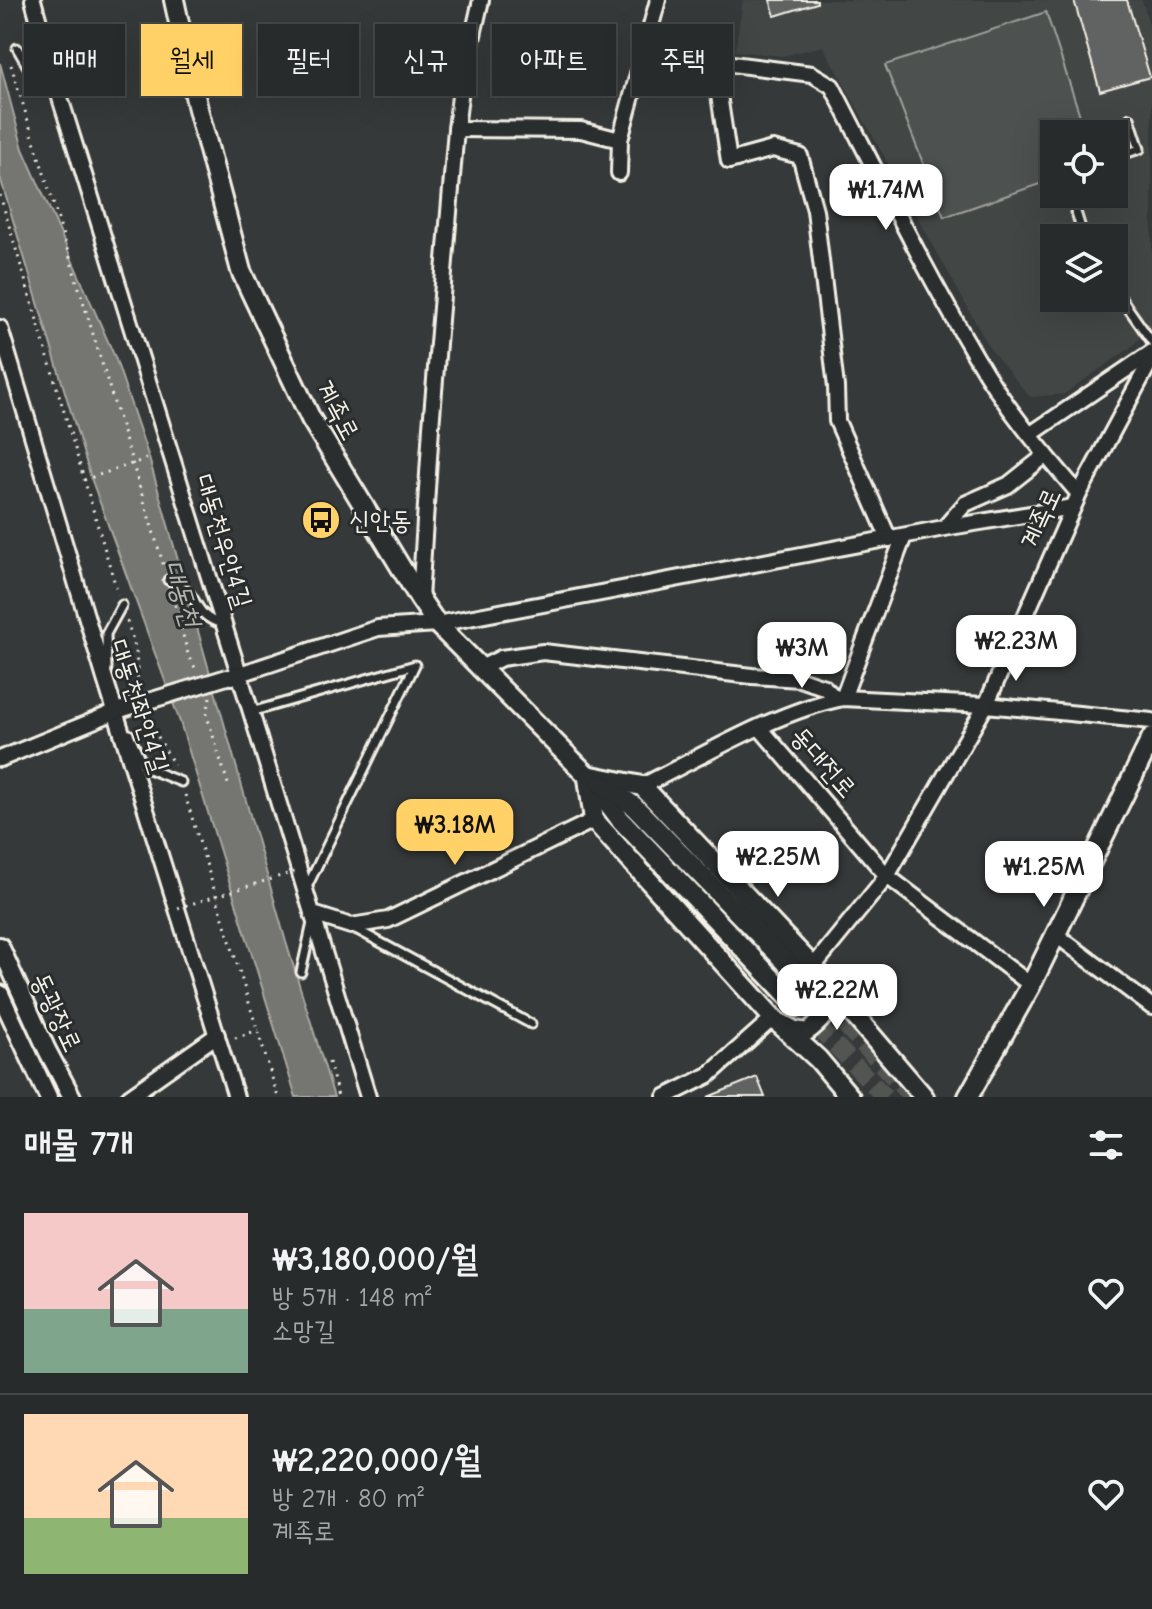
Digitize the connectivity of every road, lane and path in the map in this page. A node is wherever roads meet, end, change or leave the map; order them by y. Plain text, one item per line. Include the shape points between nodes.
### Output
1 (33, 0) edge
2 (174, 0) edge
3 (481, 0) edge
4 (658, 0) edge
5 (40, 24) edge
6 (652, 24) edge
7 (17, 48) dead end
8 (9, 59) dead end
9 (24, 60) edge
10 (733, 64) edge
11 (59, 96) edge
12 (632, 96) edge
13 (719, 96) edge
14 (1130, 118) dead end
15 (456, 129) junction
16 (620, 140) junction
17 (1128, 154) edge
18 (619, 173) dead end
19 (0, 195) edge
20 (1128, 308) edge
21 (0, 328) edge
22 (1152, 342) edge
23 (1152, 355) edge
24 (1031, 434) junction
25 (1046, 455) junction
26 (149, 458) dead end
27 (134, 463) junction
28 (84, 480) junction
29 (1076, 501) junction
30 (944, 528) junction
31 (904, 536) junction
32 (889, 539) junction
33 (168, 580) junction
34 (420, 599) junction
35 (122, 605) junction
36 (437, 624) junction
37 (224, 625) junction
38 (479, 669) junction
39 (199, 673) dead end
40 (233, 676) junction
41 (105, 679) junction
42 (208, 684) dead end
43 (138, 688) dead end
44 (839, 698) junction
45 (986, 705) junction
46 (120, 710) junction
47 (251, 712) junction
48 (144, 713) dead end
49 (1152, 721) edge
50 (760, 728) junction
51 (1152, 737) edge
52 (0, 759) edge
53 (587, 775) junction
54 (181, 782) junction
55 (228, 784) dead end
56 (642, 786) junction
57 (594, 820) junction
58 (300, 870) junction
59 (887, 876) junction
60 (306, 889) junction
61 (178, 908) junction
62 (313, 916) junction
63 (351, 926) junction
64 (1055, 934) junction
65 (0, 946) edge
66 (813, 967) junction
67 (301, 972) dead end
68 (808, 985) tunnel mouth
69 (1031, 985) junction
70 (0, 994) edge
71 (798, 1006) tunnel mouth
72 (1152, 1007) edge
73 (773, 1018) junction
74 (531, 1024) dead end
75 (258, 1030) junction
76 (217, 1035) junction
77 (241, 1036) dead end
78 (818, 1059) junction
79 (329, 1062) dead end
80 (48, 1097) edge
81 (72, 1097) edge
82 (129, 1097) edge
83 (236, 1097) edge
84 (278, 1097) edge
85 (338, 1097) edge
86 (368, 1097) edge
87 (665, 1097) edge
88 (850, 1097) edge
89 (860, 1097) edge
90 (924, 1097) edge
91 (968, 1097) edge

1 - 5 street, 대동천우안4길
2 - 34 main road, 계족로 via 241,271 311,419
3 - 15 street
4 - 6 street
7 - 9 lane
8 - 27 path
10 - 24 street via 812,74 832,86 977,359
11 - 37 street, 대동천우안4길
12 - 16 street
13 - 32 street via 729,161 773,149 800,156 815,210 837,421
14 - 17 lane via 1140,149
15 - 16 street via 581,130
15 - 34 street
16 - 18 street
19 - 28 path
20 - 22 lane
21 - 41 street, 대동천좌안4길
23 - 24 street
23 - 29 street, 계족로
24 - 25 street
25 - 29 street
25 - 30 street via 1008,485 965,504
26 - 27 path
27 - 28 path
27 - 33 path
28 - 35 path
29 - 30 street
29 - 45 street, 계족로
30 - 31 street
31 - 32 street
31 - 44 street
32 - 36 street
33 - 37 lane via 192,593 207,619
33 - 39 path via 189,658
34 - 36 main road, 계족로
35 - 41 lane via 106,634
35 - 43 path via 136,650
36 - 38 main road, 계족로
36 - 40 street via 378,628
37 - 40 street, 대동천우안4길
38 - 44 street via 501,658 543,652 800,679
38 - 53 main road, 계족로
40 - 46 street, bridge
40 - 47 street, 대동천우안4길
41 - 46 street, 대동천좌안4길
42 - 55 path via 207,716
44 - 45 street
44 - 50 street
45 - 49 street
45 - 59 street, 계족로
46 - 52 street
46 - 54 lane via 144,767
46 - 61 street, 대동천좌안4길
47 - 58 street, 대동천우안4길
47 - 60 lane via 415,665
48 - 54 path
50 - 56 street
50 - 59 street, 동대전로
51 - 64 main road
53 - 56 main road
53 - 57 main road
53 - 68 main road, 계족로 via 634,806
53 - 71 main road, 계족로 via 619,818
54 - 75 path
56 - 66 main road
57 - 63 street via 388,920
57 - 73 main road
58 - 60 street, 대동천우안4길
58 - 61 path, bridge
59 - 66 street, 계족로
59 - 69 street, 동대전로
60 - 62 street, 대동천우안4길
61 - 76 street, 대동천좌안4길
62 - 63 street
62 - 67 lane
62 - 86 street, 대동천우안4길
63 - 74 lane
64 - 69 main road
64 - 72 street
65 - 81 street, 동광장로
66 - 73 street via 831,998 821,1021 807,1032
66 - 90 main road
69 - 91 main road
70 - 80 street, 동광장로
73 - 78 main road
73 - 87 street via 709,1075
75 - 77 path
75 - 84 path
76 - 82 street
76 - 83 street, 대동천좌안4길
78 - 88 main road
78 - 89 main road
79 - 85 path

